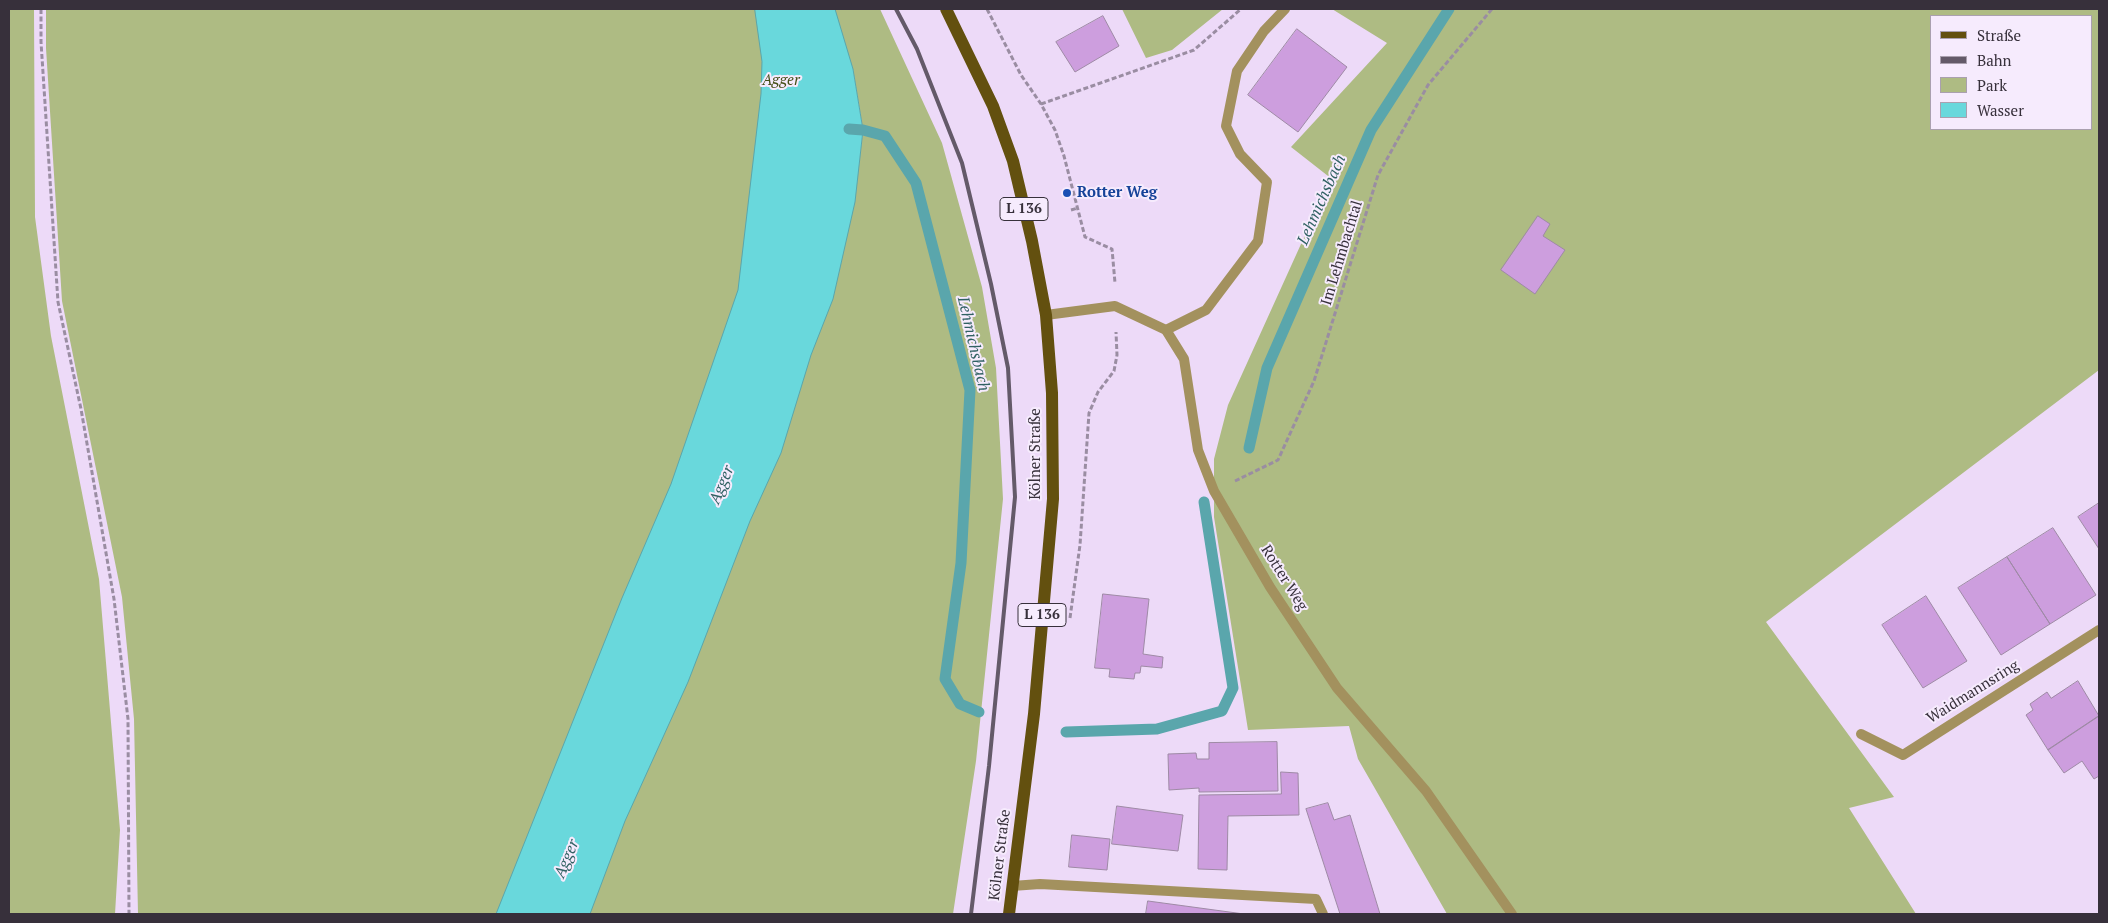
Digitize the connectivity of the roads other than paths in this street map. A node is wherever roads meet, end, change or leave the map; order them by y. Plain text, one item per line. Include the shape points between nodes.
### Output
1 (946, 9) edge
2 (1285, 9) edge
3 (1046, 315) junction
4 (1166, 330) junction
5 (2099, 630) edge
6 (1861, 734) dead end
7 (1012, 886) junction
8 (1008, 914) edge
9 (1322, 914) edge
10 (1512, 914) edge

1 - 3 main road, Kölner Straße / L 136 via 989,98 1012,161
2 - 4 street via 1264,30 1237,71 1226,126 1240,154 1267,182 1258,241 1206,310
3 - 4 street via 1114,306
3 - 7 main road, Kölner Straße / L 136 via 1052,393 1053,499 1034,714
4 - 10 street, Rotter Weg via 1184,360 1198,450 1214,491 1270,587 1337,688 1426,791
5 - 6 street, Waidmannsring via 1903,754
7 - 8 main road, Kölner Straße / L 136
7 - 9 street via 1040,884 1316,899

